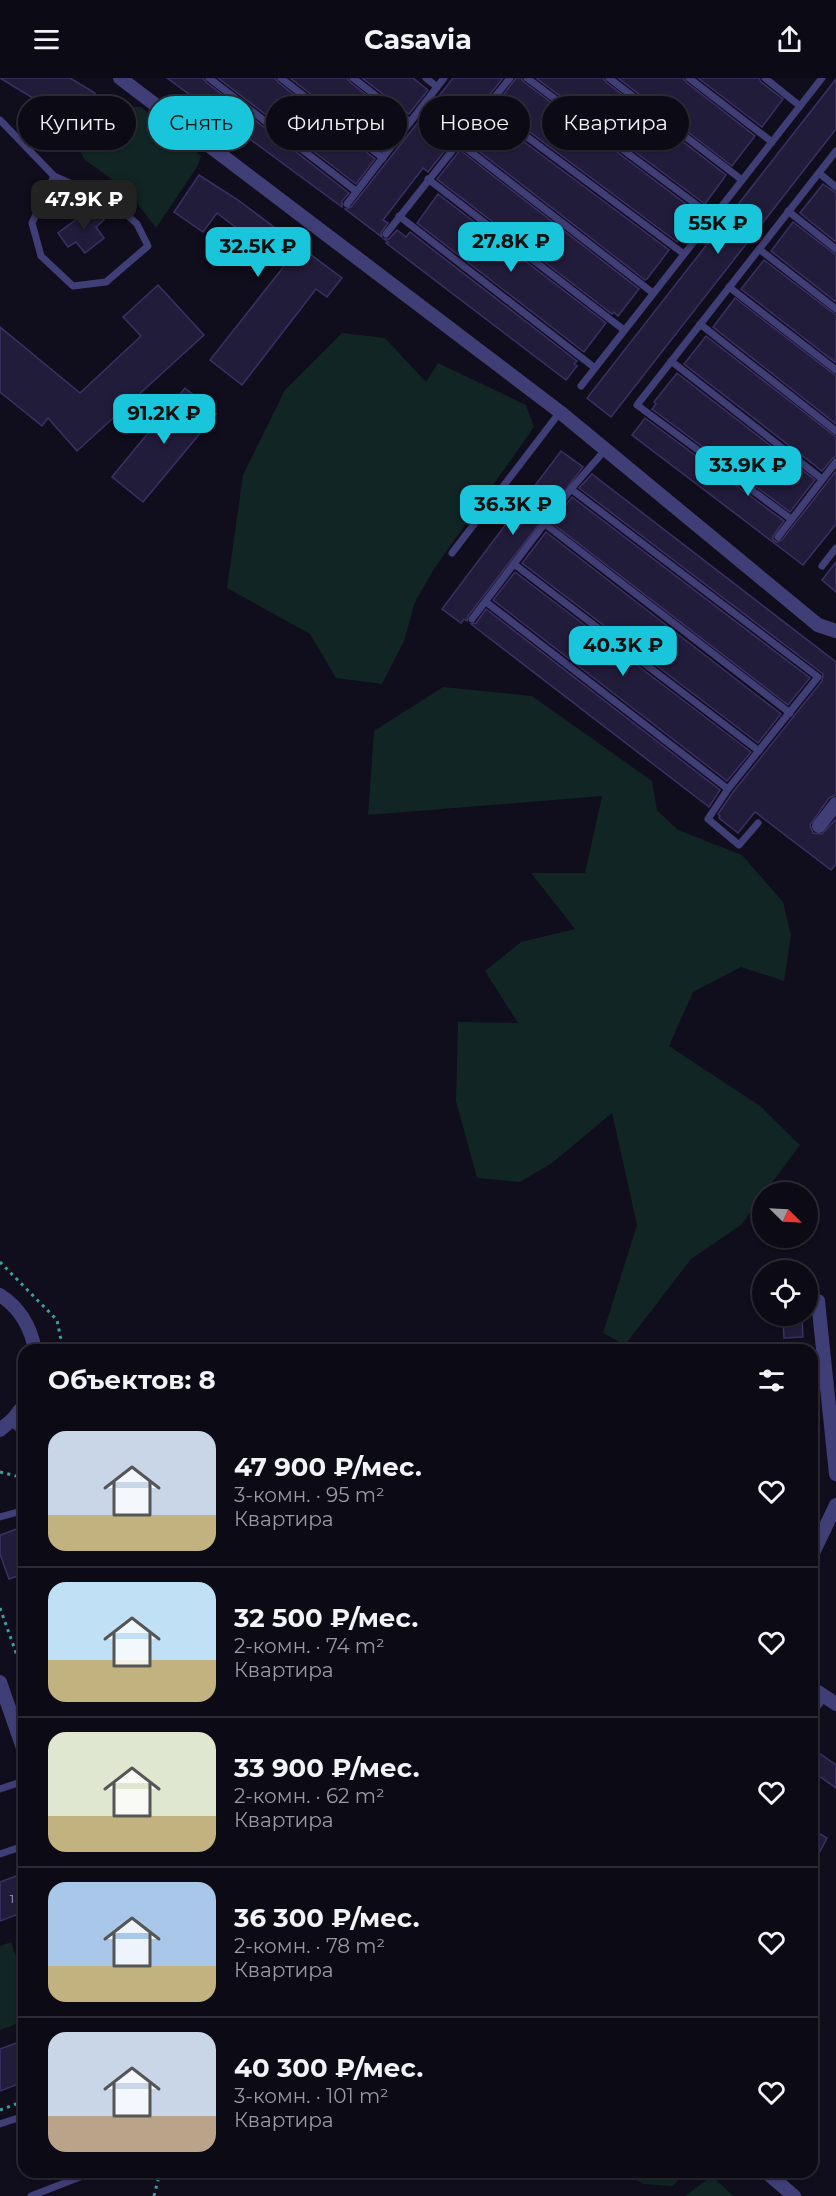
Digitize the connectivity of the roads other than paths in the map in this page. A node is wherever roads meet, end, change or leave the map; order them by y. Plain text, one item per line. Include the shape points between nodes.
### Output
1 (120, 78) edge
2 (209, 78) edge
3 (281, 78) edge
4 (353, 78) edge
5 (426, 78) edge
6 (444, 78) edge
7 (510, 78) edge
8 (527, 78) edge
9 (609, 78) edge
10 (689, 78) edge
11 (765, 78) edge
12 (822, 78) edge
13 (437, 87) junction
14 (496, 96) edge
15 (800, 106) junction
16 (0, 120) edge
17 (410, 122) junction
18 (530, 139) edge
19 (772, 142) junction
20 (452, 150) edge
21 (468, 150) edge
22 (836, 151) edge
23 (382, 158) junction
24 (819, 173) junction
25 (54, 176) junction
26 (428, 179) junction
27 (742, 180) junction
28 (836, 187) edge
29 (356, 191) junction
30 (347, 204) dead end
31 (788, 212) junction
32 (399, 216) junction
33 (713, 217) junction
34 (386, 234) dead end
35 (759, 249) junction
36 (836, 249) edge
37 (684, 254) junction
38 (729, 287) junction
39 (653, 293) junction
40 (836, 309) edge
41 (700, 324) junction
42 (624, 330) junction
43 (671, 362) junction
44 (595, 368) junction
45 (836, 370) edge
46 (581, 386) dead end
47 (560, 412) junction
48 (836, 430) edge
49 (605, 450) junction
50 (836, 462) edge
51 (822, 479) junction
52 (572, 489) junction
53 (791, 519) junction
54 (545, 524) junction
55 (778, 537) dead end
56 (836, 548) edge
57 (452, 553) dead end
58 (514, 564) junction
59 (822, 566) dead end
60 (486, 602) junction
61 (472, 619) dead end
62 (836, 631) edge
63 (790, 713) junction
64 (759, 751) junction
65 (728, 789) junction
66 (836, 804) edge
67 (758, 823) dead end
68 (819, 826) dead end
69 (0, 1295) edge
70 (818, 1301) dead end
71 (34, 1344) edge
72 (18, 1413) edge
73 (13, 1419) junction
74 (18, 1424) edge
75 (0, 1430) edge
76 (836, 1474) edge
77 (836, 1505) edge
78 (18, 1512) dead end
79 (0, 1517) edge
80 (818, 1542) edge
81 (0, 1682) edge
82 (830, 1700) edge
83 (818, 1709) edge
84 (18, 1734) edge
85 (18, 1783) edge
86 (0, 1789) edge
87 (18, 1848) edge
88 (0, 1854) edge
89 (18, 2118) edge
90 (0, 2124) edge
91 (78, 2178) edge
92 (773, 2178) edge
93 (31, 2196) edge
94 (794, 2196) edge

1 - 47 street
2 - 29 lane
3 - 23 lane
4 - 17 lane
5 - 13 lane
6 - 13 lane
7 - 14 lane
8 - 33 lane
9 - 27 lane
10 - 19 lane
11 - 15 lane
12 - 15 lane
13 - 17 lane
15 - 19 lane
16 - 25 lane
17 - 23 lane
18 - 37 lane
19 - 27 lane
20 - 26 lane
21 - 39 lane
22 - 24 lane
23 - 29 lane
24 - 28 lane
24 - 31 lane
25 - 25 lane via 113,202 137,224 148,246 106,282 73,286 41,256 32,223
26 - 32 lane
26 - 42 lane
27 - 33 lane
29 - 30 lane
31 - 35 lane
31 - 36 lane
32 - 34 lane
32 - 44 lane
33 - 37 lane
35 - 38 lane
35 - 40 lane
37 - 39 lane
38 - 41 lane
38 - 45 lane
39 - 42 lane
41 - 43 lane
41 - 48 lane
42 - 44 lane
43 - 51 lane
43 - 53 lane via 637,405
44 - 46 lane
47 - 49 street
47 - 57 lane
49 - 52 lane
49 - 62 street via 818,625
50 - 51 lane
51 - 53 lane
52 - 54 lane
52 - 63 lane via 818,677
53 - 55 lane
54 - 58 lane
54 - 63 lane
56 - 59 lane
58 - 60 lane
58 - 64 lane
60 - 61 lane
60 - 65 lane
63 - 64 lane
64 - 65 lane
65 - 67 lane via 708,819 739,845
66 - 68 street
69 - 71 street via 24,1320
70 - 76 street
72 - 73 street
73 - 74 street
73 - 75 street
77 - 80 street
78 - 79 lane
81 - 84 street
82 - 83 lane
85 - 86 lane
87 - 88 lane
89 - 90 lane
91 - 93 lane
92 - 94 street

